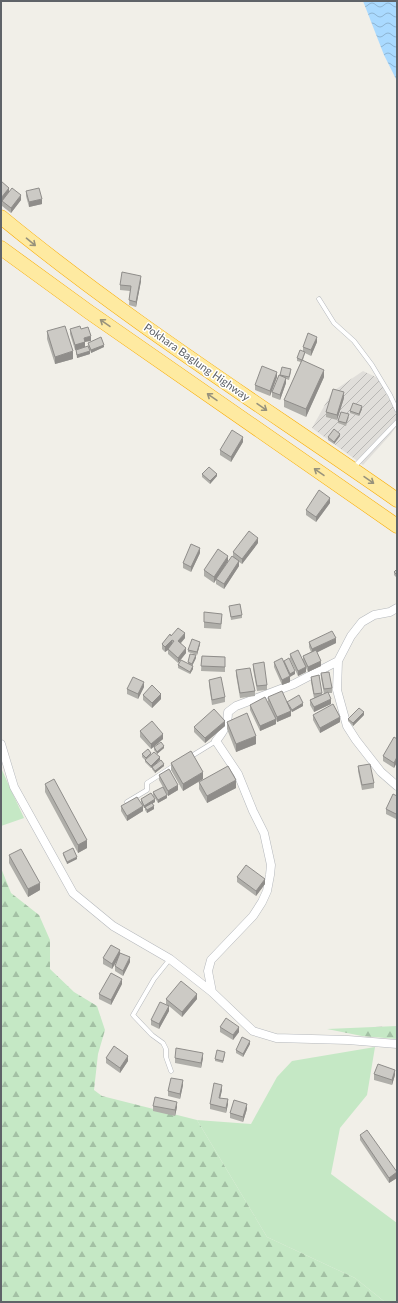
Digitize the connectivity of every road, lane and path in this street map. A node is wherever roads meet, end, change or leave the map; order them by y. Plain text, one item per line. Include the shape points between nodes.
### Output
1 (1, 217) edge
2 (1, 248) edge
3 (319, 299) dead end
4 (397, 410) edge
5 (397, 422) edge
6 (352, 469) junction
7 (397, 500) edge
8 (397, 526) edge
9 (397, 608) edge
10 (338, 661) junction
11 (216, 741) junction
12 (1, 744) edge
13 (185, 760) edge
14 (178, 764) edge
15 (397, 786) edge
16 (127, 802) edge
17 (170, 959) junction
18 (212, 992) junction
19 (397, 1044) edge
20 (171, 1071) dead end

1 -> 6 highway, Pokhara Baglung Highway via 104,298
8 -> 2 highway, Pokhara Baglung Highway
3 - 4 lane via 334,323 354,341 372,365
5 - 6 lane
6 -> 7 highway, Pokhara Baglung Highway
9 - 10 street via 374,615 362,622 351,636
10 - 11 street via 294,684 236,706 228,712 225,730
10 - 15 street via 337,690 347,726 381,772
11 - 13 lane
11 - 18 street via 238,774 264,833 270,866 269,881 262,902 253,916 211,960 208,971
12 - 17 street via 14,787 73,893 113,926
14 - 16 lane via 147,783 147,790
17 - 18 street
17 - 20 lane via 154,979 133,1015 163,1044
18 - 19 street via 253,1031 276,1038

